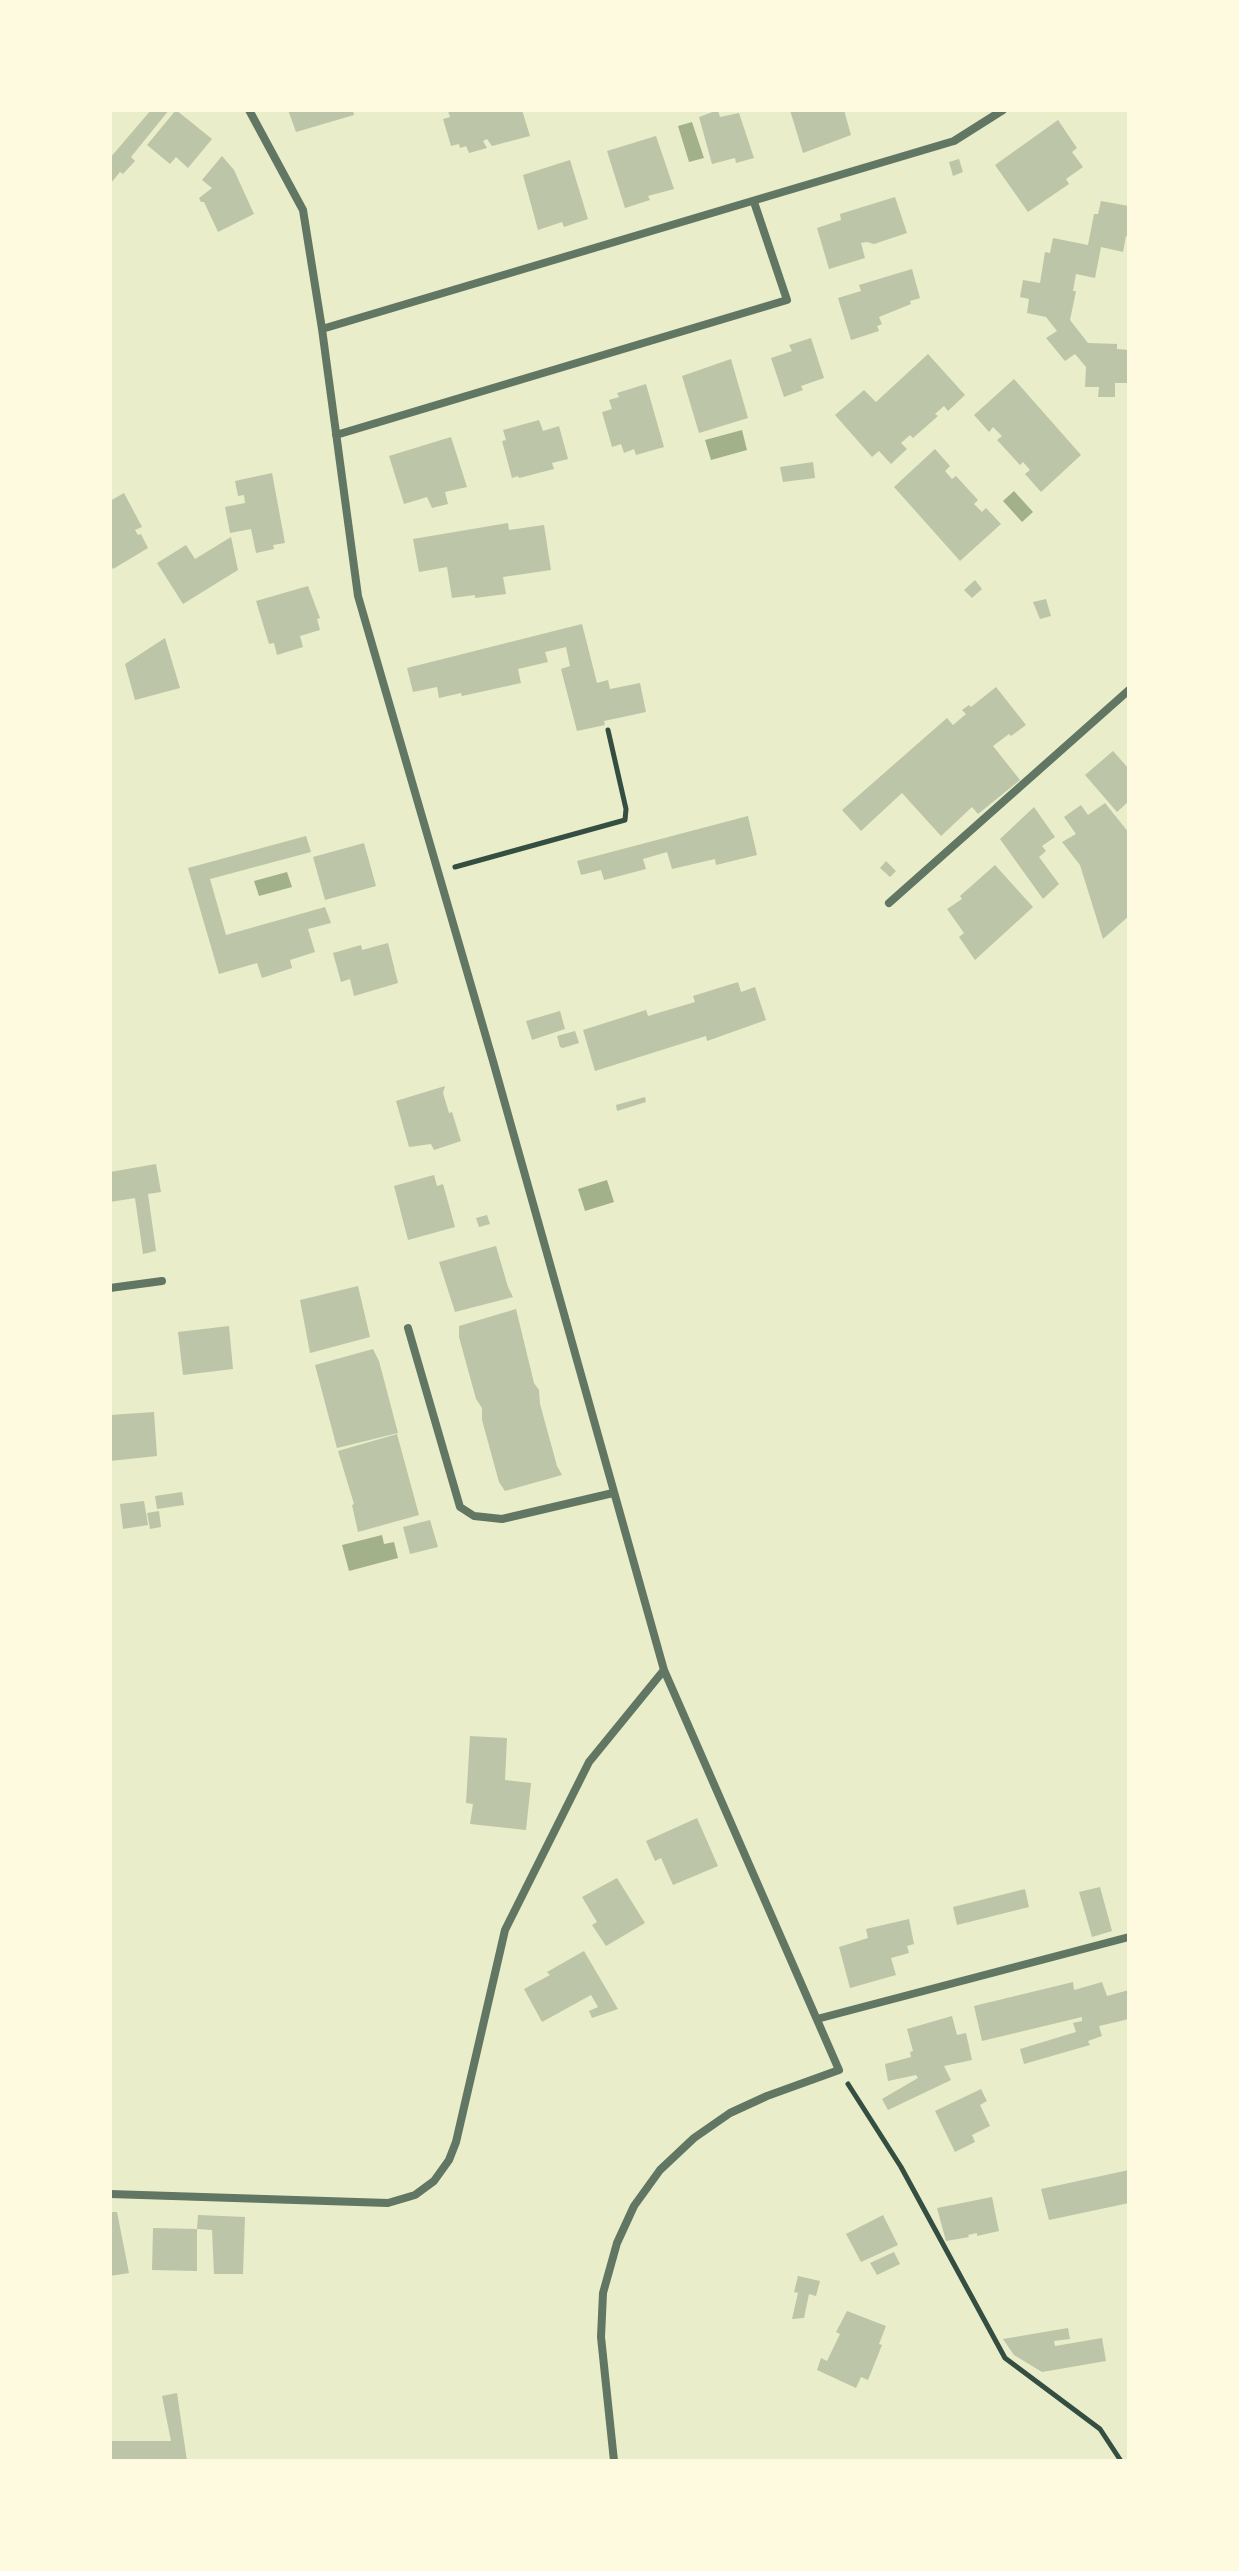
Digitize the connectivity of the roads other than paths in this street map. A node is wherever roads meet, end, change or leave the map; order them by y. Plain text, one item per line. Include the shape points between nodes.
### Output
1 (249, 110) edge
2 (1003, 110) edge
3 (754, 202) junction
4 (322, 329) junction
5 (336, 435) junction
6 (1129, 690) edge
7 (889, 903) dead end
8 (162, 1281) dead end
9 (110, 1288) edge
10 (408, 1328) dead end
11 (613, 1493) junction
12 (664, 1670) junction
13 (1129, 1937) edge
14 (817, 2019) junction
15 (110, 2194) edge
16 (614, 2461) edge

1 - 4 street via 303,210
2 - 3 street via 954,141
3 - 4 street
3 - 5 street via 787,300
4 - 5 street
5 - 11 street via 358,596
6 - 7 street
8 - 9 street
10 - 11 street via 460,1507 474,1516 502,1519
11 - 12 street
12 - 14 street
12 - 15 street via 589,1762 505,1930 456,2142 434,2181 415,2195 388,2203
13 - 14 street
14 - 16 street via 839,2070 730,2113 694,2138 660,2170 634,2206 617,2243 603,2293 601,2337

